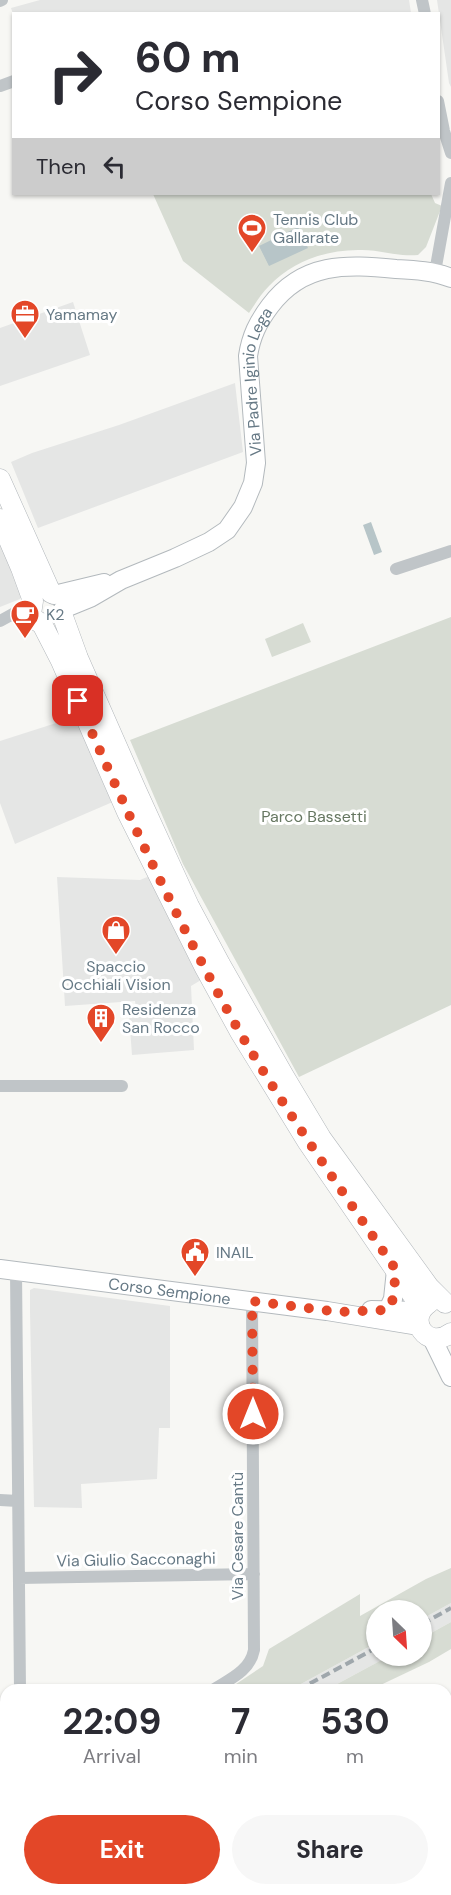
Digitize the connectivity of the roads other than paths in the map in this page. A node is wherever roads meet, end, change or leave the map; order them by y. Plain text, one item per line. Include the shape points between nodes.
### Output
1 (440, 101) edge
2 (440, 107) edge
3 (451, 115) edge
4 (450, 148) edge
5 (451, 183) edge
6 (443, 275) edge
7 (0, 479) edge
8 (0, 519) edge
9 (451, 551) edge
10 (396, 569) dead end
11 (46, 607) junction
12 (0, 622) edge
13 (0, 1086) edge
14 (122, 1086) dead end
15 (8, 1270) edge
16 (396, 1270) junction
17 (252, 1301) junction
18 (448, 1305) edge
19 (388, 1310) junction
20 (339, 1312) junction
21 (424, 1325) junction
22 (451, 1333) edge
23 (451, 1377) edge
24 (0, 1500) edge
25 (18, 1501) junction
26 (254, 1574) junction
27 (19, 1578) junction
28 (20, 1684) edge
29 (223, 1684) edge

1 - 3 street
2 - 4 street
5 - 6 street via 439,257
6 - 11 street, Via Padre Iginio Lega via 333,267 301,277 280,292 250,340 256,463 243,507 227,530 90,598
7 - 11 main road
8 - 11 main road via 21,568
9 - 10 street
11 - 12 street
11 - 16 main road via 61,661 127,812 225,1004 307,1141
11 - 18 main road via 78,658 189,906 285,1078 321,1138 429,1287
13 - 14 street
15 - 17 street, Corso Sempione
15 - 25 street
16 - 19 street
16 - 21 main road via 416,1300
17 - 20 street, Corso Sempione
17 - 26 street, Via Cesare Cantù
18 - 21 main road via 435,1301 427,1304
19 - 20 street, Corso Sempione
19 - 21 street, Corso Sempione
20 - 21 street, Corso Sempione
21 - 22 main road via 442,1338
21 - 23 street
24 - 25 street
25 - 27 street
26 - 27 street, Via Giulio Sacconaghi
26 - 29 street, Via Cesare Cantù via 254,1650 240,1673
27 - 28 street

